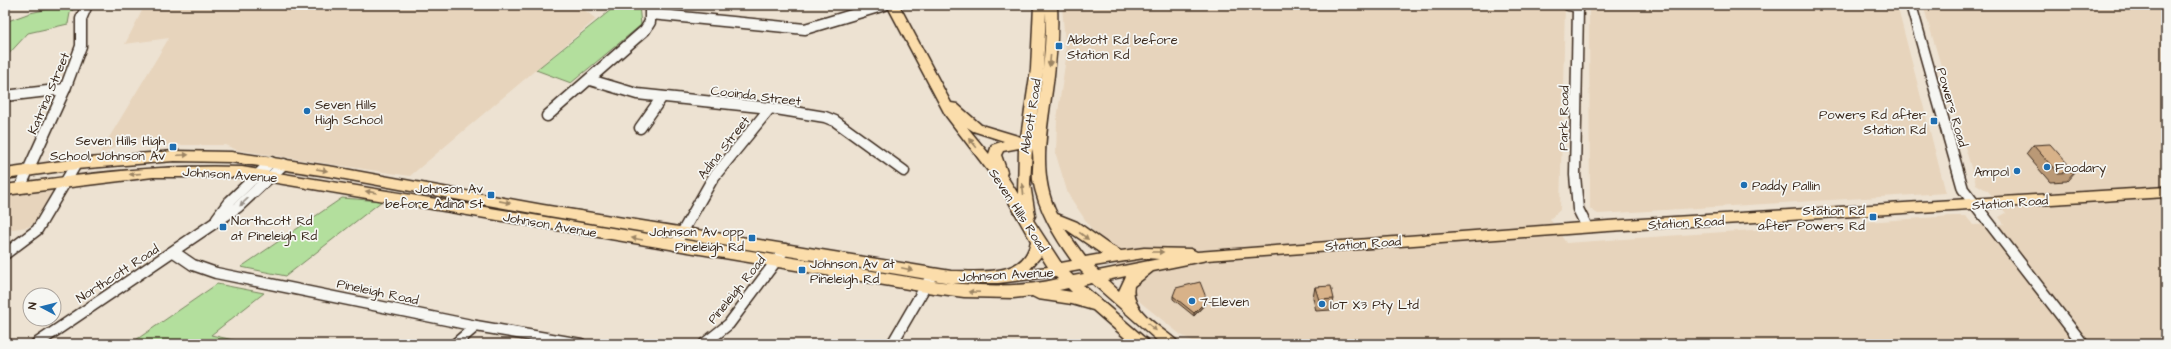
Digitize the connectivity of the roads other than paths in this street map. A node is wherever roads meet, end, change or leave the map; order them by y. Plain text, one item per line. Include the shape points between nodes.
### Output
1 (87, 5) edge
2 (885, 5) edge
3 (893, 5) edge
4 (1040, 5) edge
5 (1051, 5) edge
6 (1568, 5) edge
7 (1910, 5) edge
8 (650, 9) edge
9 (590, 80) junction
10 (65, 89) junction
11 (5, 96) edge
12 (662, 97) junction
13 (943, 98) junction
14 (770, 108) junction
15 (547, 116) dead end
16 (640, 128) dead end
17 (1026, 144) junction
18 (1039, 147) junction
19 (277, 163) junction
20 (76, 164) junction
21 (29, 171) junction
22 (904, 171) dead end
23 (5, 174) edge
24 (265, 175) junction
25 (66, 180) junction
26 (1006, 185) junction
27 (20, 188) junction
28 (5, 190) edge
29 (2166, 192) edge
30 (1973, 204) junction
31 (1051, 217) junction
32 (1030, 227) junction
33 (1587, 227) junction
34 (682, 232) junction
35 (1038, 241) junction
36 (675, 245) junction
37 (785, 248) junction
38 (174, 252) junction
39 (5, 254) edge
40 (1207, 255) junction
41 (1119, 256) junction
42 (776, 261) junction
43 (1158, 264) junction
44 (1082, 265) junction
45 (1059, 271) junction
46 (998, 277) junction
47 (1094, 277) junction
48 (929, 281) junction
49 (1070, 282) junction
50 (1013, 292) junction
51 (1105, 311) junction
52 (1133, 311) junction
53 (476, 326) junction
54 (36, 344) edge
55 (455, 344) edge
56 (581, 344) edge
57 (704, 344) edge
58 (892, 344) edge
59 (1142, 344) edge
60 (1171, 344) edge
61 (2082, 344) edge

1 - 10 street, Katrina Street via 81,19 81,46
2 - 8 street via 809,29
3 - 13 main road, Seven Hills Road
4 - 17 main road, Abbott Road via 1035,90
5 -> 18 main road, Abbott Road via 1052,48
6 - 33 street, Park Road via 1578,7 1575,174 1578,209
7 - 30 street, Powers Road via 1960,183
8 - 9 street via 650,22 645,30
9 - 12 street, Cooinda Street via 622,90
9 - 15 street
10 - 11 street
10 - 21 street, Katrina Street
12 - 14 street, Cooinda Street
12 - 16 street
13 - 17 main road, Seven Hills Road via 977,128
26 -> 13 main road, Seven Hills Road via 950,113
14 - 22 street, Cooinda Street via 835,121
14 - 34 street, Adina Street via 713,178
17 - 18 main road, Seven Hills Road
17 - 26 main road via 1004,145 995,151
32 -> 17 main road, Abbott Road via 1022,177
18 - 31 main road, Abbott Road via 1040,185
20 -> 19 main road, Johnson Avenue via 196,155
19 - 24 street, Northcott Road
19 -> 34 main road, Johnson Avenue
20 - 21 main road, Johnson Avenue
20 - 25 street
21 - 23 main road, Johnson Avenue
21 - 27 street, Katrina Street
24 -> 25 main road, Johnson Avenue via 177,170
36 -> 24 main road, Johnson Avenue
24 - 38 street, Northcott Road via 238,207
25 - 27 main road, Johnson Avenue
25 - 39 street via 37,230
26 - 32 main road, Seven Hills Road
27 - 28 main road, Johnson Avenue
29 - 30 main road, Station Road
30 - 33 main road, Station Road
30 - 61 street, Powers Road
31 -> 41 main road via 1072,226
31 - 44 main road, Seven Hills Road via 1062,238
32 - 35 main road, Seven Hills Road
33 - 40 main road, Station Road
34 - 36 street, Adina Street
34 - 37 main road, Johnson Avenue
35 - 45 main road, Seven Hills Road
35 - 46 main road via 1033,260
36 - 42 main road, Johnson Avenue
37 - 42 street, Pineleigh Road
37 -> 48 main road, Johnson Avenue via 868,262
38 - 53 street, Pineleigh Road via 193,265 216,273
38 - 54 street, Northcott Road
41 -> 40 main road, Station Road via 1172,252
40 - 43 main road, Station Road
41 - 44 main road, Station Road
42 - 48 main road, Johnson Avenue
42 - 57 street, Pineleigh Road via 729,324
43 - 47 main road, Station Road
43 - 52 main road via 1135,275 1126,285 1126,296
44 - 45 main road, Johnson Avenue
44 - 47 main road, Seven Hills Road
45 - 46 main road, Johnson Avenue
45 - 49 main road, Seven Hills Road
46 - 48 main road, Johnson Avenue
47 - 49 main road, Johnson Avenue
47 - 52 main road, Seven Hills Road
50 -> 48 main road, Johnson Avenue via 964,291
48 - 58 street
49 - 50 main road, Johnson Avenue
49 - 51 main road, Seven Hills Road
50 - 51 main road via 1060,295
51 - 59 main road, Seven Hills Road
52 -> 60 main road, Seven Hills Road
53 - 55 street
53 - 56 street, Pineleigh Road

